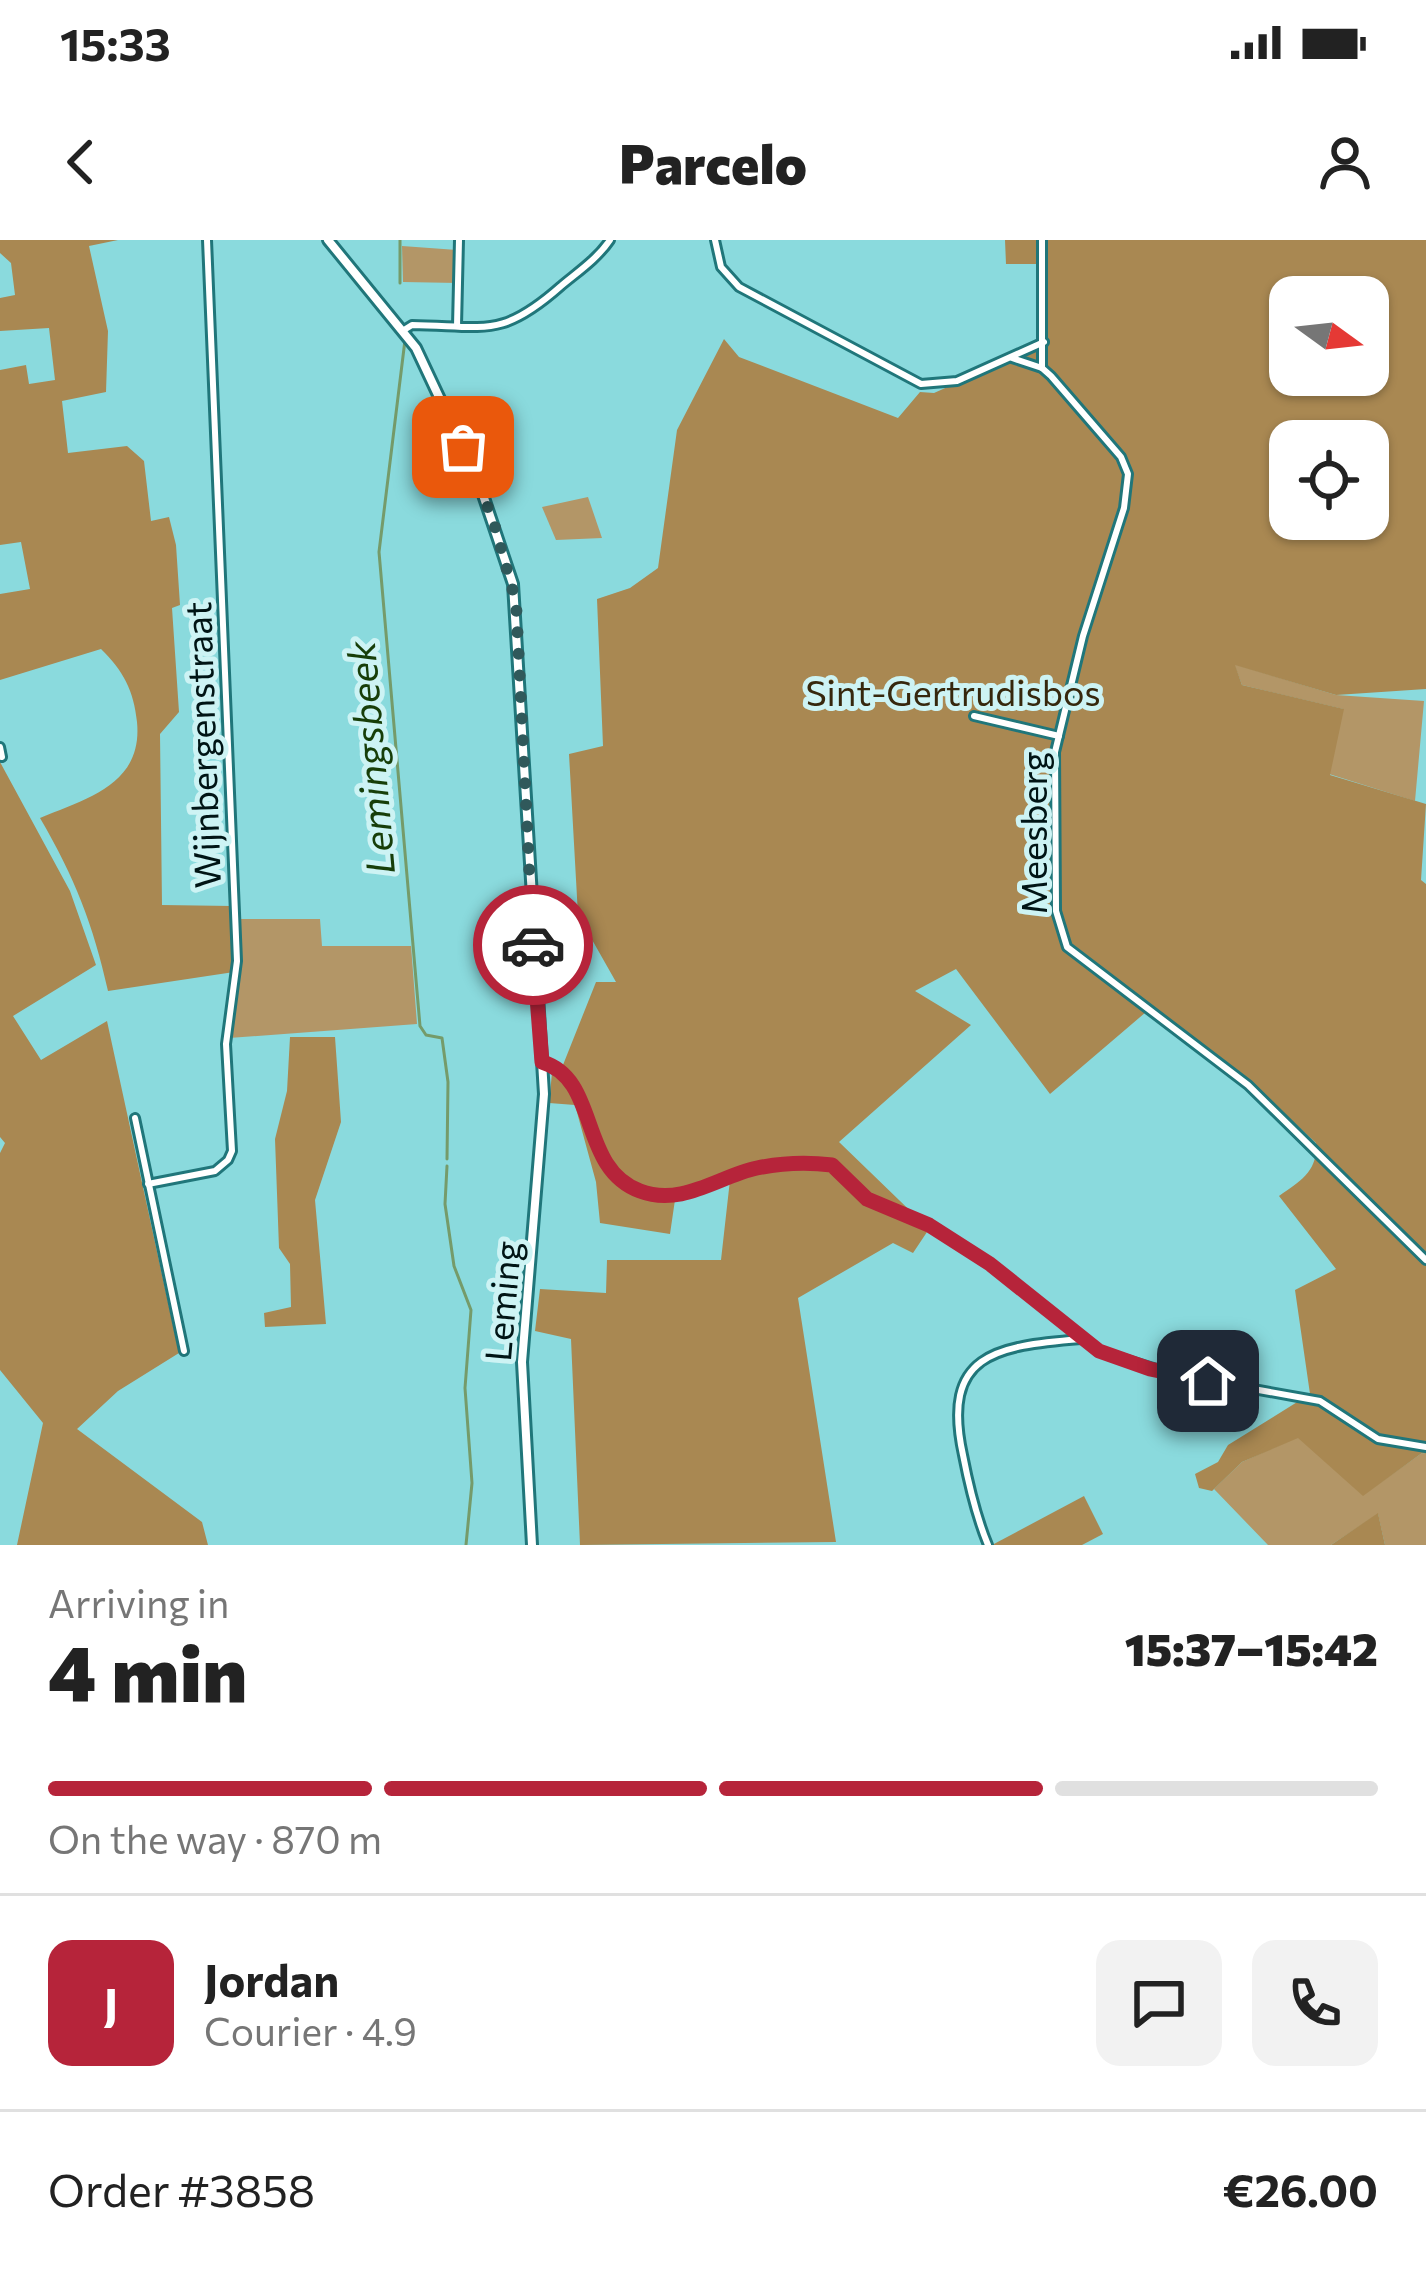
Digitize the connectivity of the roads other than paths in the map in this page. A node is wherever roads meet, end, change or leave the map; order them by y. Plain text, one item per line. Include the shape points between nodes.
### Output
1 (207, 240) edge
2 (328, 240) edge
3 (459, 240) edge
4 (610, 240) edge
5 (715, 240) edge
6 (1042, 240) edge
7 (457, 328) junction
8 (404, 331) junction
9 (1044, 342) junction
10 (1012, 358) junction
11 (1042, 368) junction
12 (974, 716) dead end
13 (1059, 736) junction
14 (0, 747) edge
15 (2, 757) edge
16 (542, 1062) junction
17 (135, 1118) dead end
18 (148, 1184) junction
19 (1426, 1260) edge
20 (1081, 1339) junction
21 (184, 1351) dead end
22 (1426, 1447) edge
23 (532, 1545) edge
24 (988, 1545) edge

1 - 18 street, Wijnbergenstraat via 237,961 226,1044 234,1140 215,1171
2 - 8 street, Leming
3 - 7 street
4 - 7 street via 520,319
5 - 10 street via 721,268 739,287 921,384
6 - 9 street
7 - 8 street
8 - 16 street, Leming via 478,480 513,584
9 - 10 street
9 - 11 street
10 - 11 street
11 - 13 street, Meesberg via 1125,465 1127,487
12 - 13 street
13 - 19 street, Meesberg via 1056,911 1067,947 1248,1085
14 - 15 street
16 - 20 street via 574,1084 600,1153 638,1190 700,1189 759,1167 839,1168 867,1199 990,1264
16 - 23 street, Leming via 522,1362
17 - 18 street
18 - 21 street
20 - 22 street via 1150,1369 1320,1401 1378,1439
20 - 24 street via 1005,1351 966,1377 957,1395 956,1423

